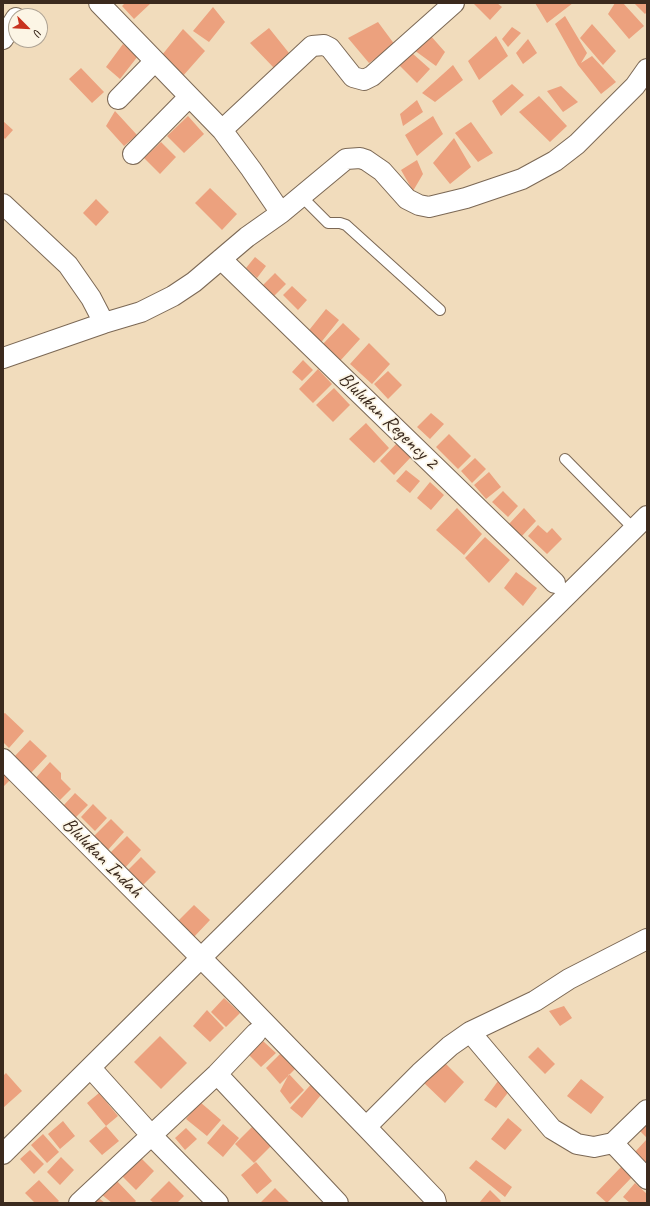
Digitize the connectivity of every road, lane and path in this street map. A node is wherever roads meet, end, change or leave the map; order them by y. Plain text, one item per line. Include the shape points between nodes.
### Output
1 (99, 3) edge
2 (454, 3) edge
3 (155, 61) junction
4 (647, 69) edge
5 (189, 97) junction
6 (118, 99) dead end
7 (222, 130) junction
8 (133, 154) dead end
9 (301, 196) junction
10 (3, 204) edge
11 (281, 213) junction
12 (221, 259) junction
13 (440, 310) dead end
14 (104, 323) junction
15 (3, 358) edge
16 (565, 459) dead end
17 (640, 523) edge
18 (555, 583) dead end
19 (3, 759) edge
20 (647, 939) edge
21 (200, 958) junction
22 (470, 1032) junction
23 (256, 1033) dead end
24 (217, 1074) junction
25 (97, 1075) dead end
26 (647, 1110) edge
27 (366, 1127) junction
28 (151, 1135) junction
29 (613, 1143) junction
30 (3, 1154) edge
31 (647, 1179) edge
32 (206, 1200) edge
33 (79, 1203) edge
34 (338, 1203) edge
35 (436, 1203) edge

1 - 3 street
2 - 7 street via 372,76 361,81 353,77 330,48 324,45 312,46
3 - 5 street
3 - 6 street
4 - 9 street via 635,86 577,144 555,161 522,179 440,206 419,205 407,199 374,164 353,158 340,163
5 - 7 street
5 - 8 street
7 - 11 street
9 - 11 street
9 - 13 lane via 328,224 340,223 346,226
10 - 14 street via 68,265 92,298
11 - 12 street
12 - 14 street via 194,282 157,306
12 - 18 street, Blulukan Regency 2
14 - 15 street
16 - 17 lane
17 - 21 street
19 - 21 street, Blulukan Indah
20 - 22 street via 575,976 535,1001
21 - 27 street, Blulukan Indah
21 - 30 street
22 - 27 street via 420,1073
22 - 29 street via 559,1135 585,1146
23 - 24 street
24 - 28 street
24 - 34 street
25 - 28 street
26 - 29 street
27 - 35 street, Blulukan Indah
28 - 32 street
28 - 33 street
29 - 31 street

